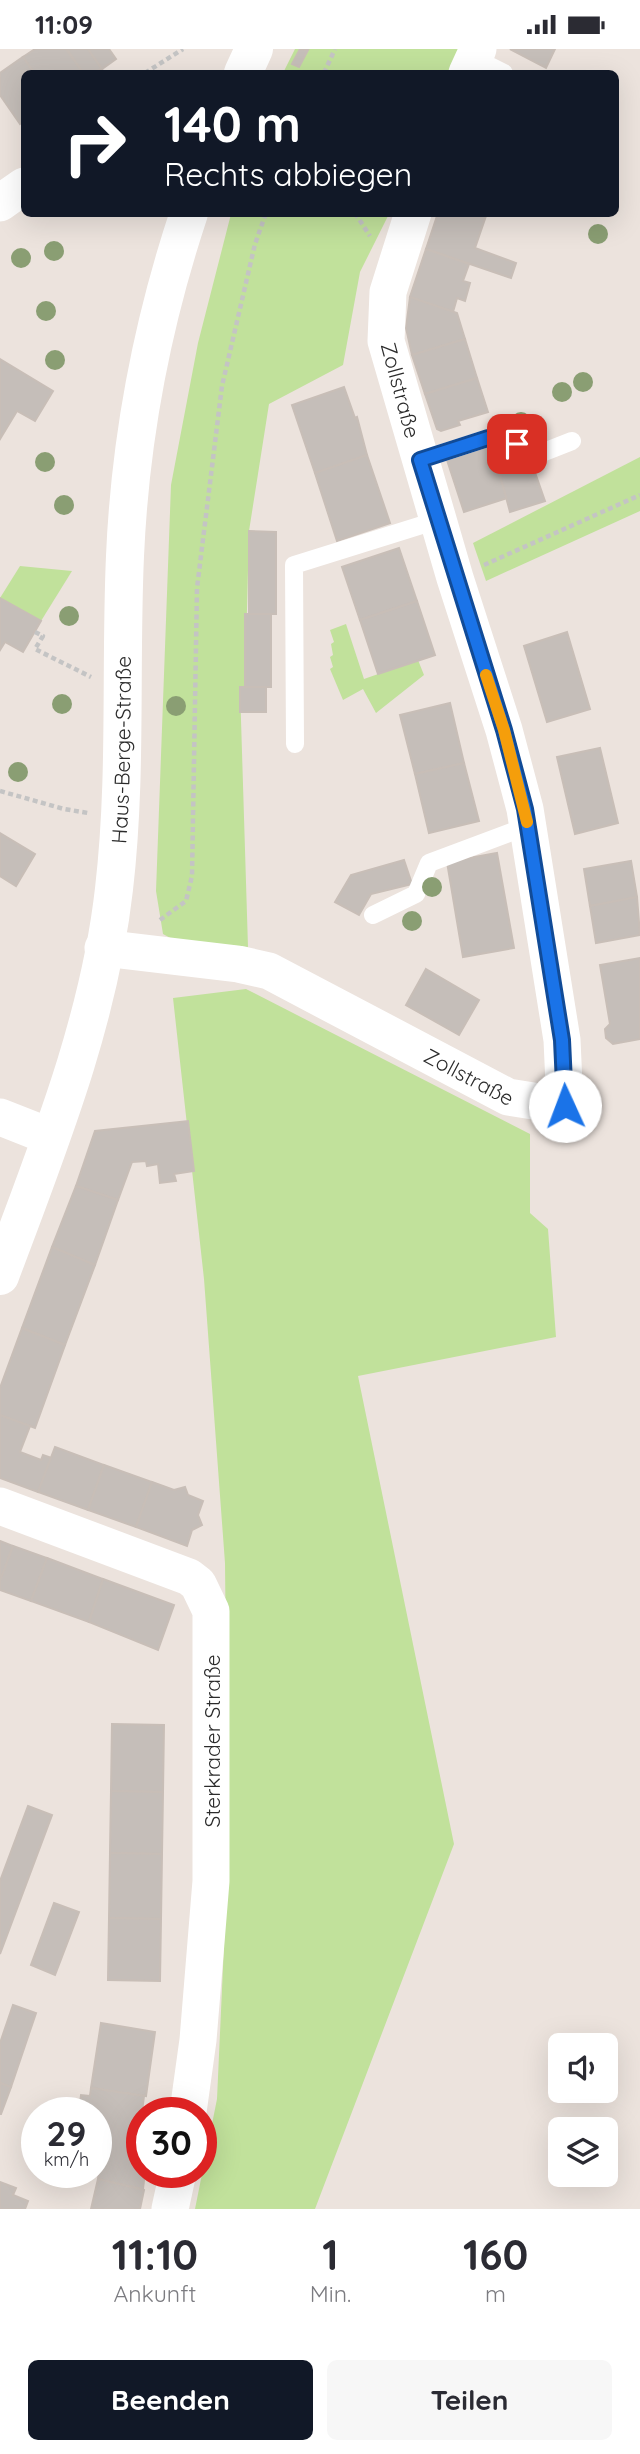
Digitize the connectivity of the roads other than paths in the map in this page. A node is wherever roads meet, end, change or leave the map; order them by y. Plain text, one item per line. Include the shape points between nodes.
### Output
1 (254, 49) edge
2 (244, 70) edge
3 (21, 188) edge
4 (0, 203) edge
5 (188, 217) edge
6 (412, 217) edge
7 (572, 441) dead end
8 (420, 460) junction
9 (438, 520) junction
10 (295, 744) dead end
11 (528, 825) junction
12 (373, 915) dead end
13 (103, 948) junction
14 (0, 1117) edge
15 (51, 1137) junction
16 (0, 1276) edge
17 (0, 1506) edge
18 (190, 2097) edge
19 (175, 2188) edge
20 (170, 2209) edge

1 - 2 main road
3 - 4 street
5 - 13 main road, Haus-Berge-Straße via 153,338 137,430 126,540 120,817 114,891
6 - 8 street, Zollstraße via 393,271 384,317 390,359
7 - 8 lane via 544,452 488,438
8 - 9 street, Zollstraße
9 - 10 lane via 294,565
9 - 11 street, Zollstraße via 504,730
11 - 12 lane via 429,863 416,894
11 - 13 street, Zollstraße via 562,1040 565,1106 508,1097 269,971
13 - 15 main road, Haus-Berge-Straße via 83,1039
14 - 15 street
15 - 16 main road, Haus-Berge-Straße
17 - 18 street, Sterkrader Straße via 190,1577 211,1611 211,1881
19 - 20 street

